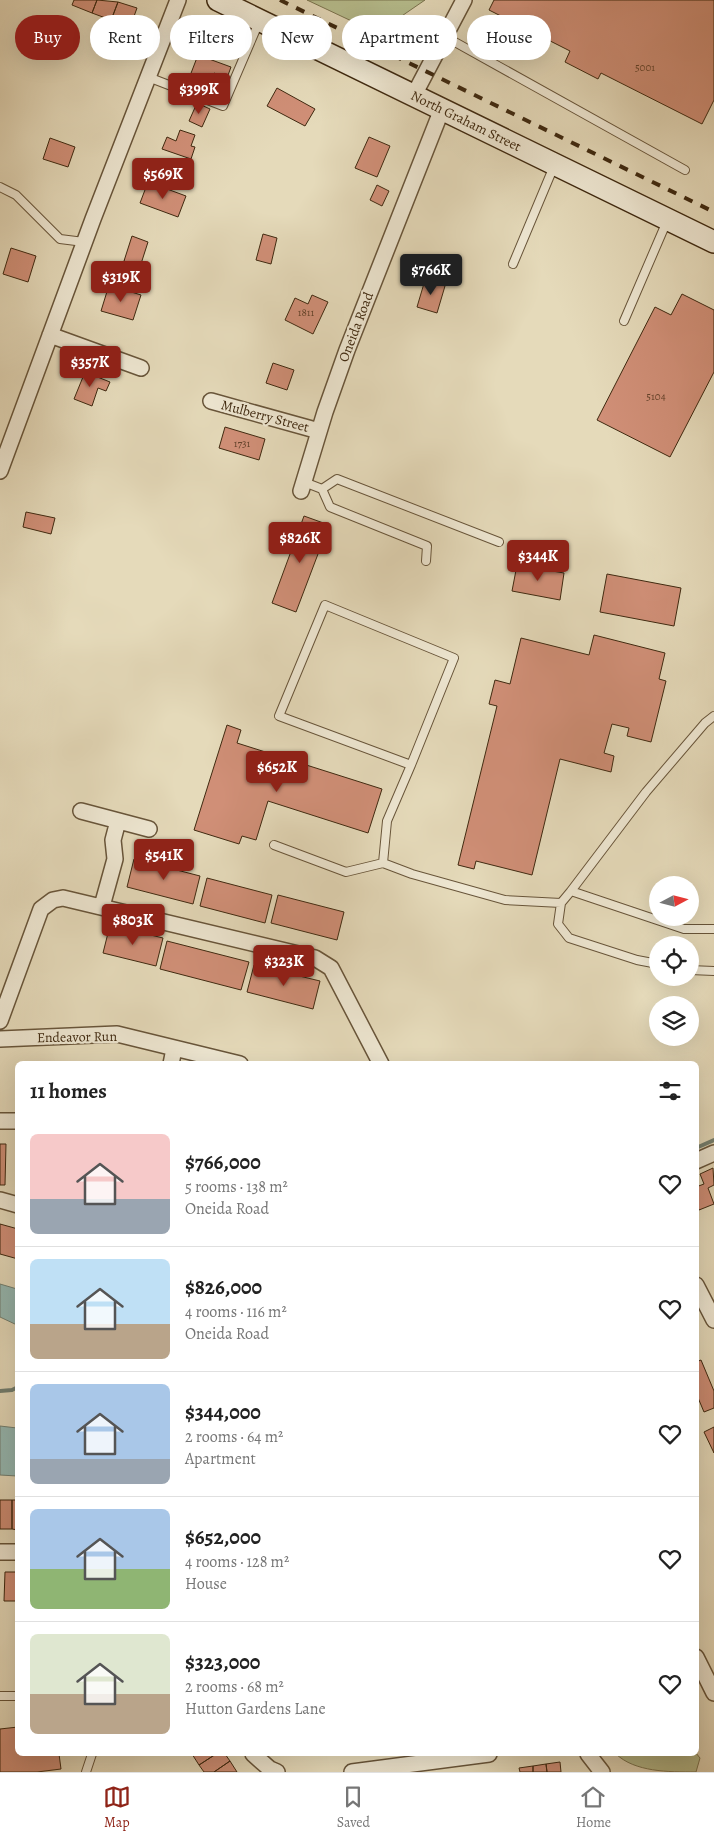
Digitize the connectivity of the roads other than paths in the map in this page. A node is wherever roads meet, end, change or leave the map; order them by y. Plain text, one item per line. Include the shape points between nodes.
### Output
1 (178, 0) edge
2 (218, 0) edge
3 (464, 0) edge
4 (456, 15) edge
5 (260, 20) junction
6 (457, 43) edge
7 (432, 60) edge
8 (148, 77) junction
9 (414, 95) junction
10 (442, 109) junction
11 (555, 164) junction
12 (685, 170) dead end
13 (0, 187) edge
14 (668, 219) junction
15 (84, 242) junction
16 (714, 242) edge
17 (513, 264) dead end
18 (624, 322) dead end
19 (50, 335) junction
20 (141, 368) dead end
21 (211, 401) dead end
22 (319, 431) junction
23 (3, 452) edge
24 (0, 471) edge
25 (302, 486) joint
26 (322, 489) junction
27 (499, 542) dead end
28 (426, 561) dead end
29 (714, 716) edge
30 (411, 765) junction
31 (81, 811) dead end
32 (118, 821) junction
33 (149, 829) dead end
34 (274, 845) dead end
35 (383, 863) junction
36 (571, 891) junction
37 (561, 903) junction
38 (102, 906) junction
39 (714, 929) edge
40 (649, 962) edge
41 (699, 971) edge
42 (714, 972) edge
43 (0, 1021) edge
44 (0, 1039) edge
45 (173, 1056) edge
46 (215, 1061) edge
47 (379, 1061) edge
48 (0, 1121) edge
49 (15, 1121) edge
50 (714, 1153) edge
51 (699, 1160) edge
52 (0, 1200) edge
53 (15, 1204) edge
54 (699, 1291) edge
55 (714, 1320) edge
56 (0, 1552) edge
57 (15, 1552) edge
58 (699, 1663) edge
59 (714, 1693) edge
60 (0, 1696) edge
61 (15, 1696) edge
62 (91, 1756) edge
63 (255, 1756) edge
64 (460, 1756) edge
65 (590, 1756) edge
66 (445, 1757) edge
67 (86, 1772) edge
68 (277, 1772) edge
69 (352, 1772) edge
70 (602, 1772) edge

1 - 8 street
2 - 5 main road, North Graham Street
3 - 4 street
5 - 8 lane via 223,106
5 - 9 main road, North Graham Street
6 - 12 lane
7 - 9 street
8 - 15 street
9 - 10 main road, North Graham Street
10 - 11 main road, North Graham Street
10 - 22 street, Oneida Road
11 - 14 main road, North Graham Street
11 - 17 lane
13 - 15 lane via 16,195 60,239
14 - 16 main road, North Graham Street
14 - 18 lane
15 - 19 street
19 - 20 street
19 - 23 street
21 - 22 street, Mulberry Street
22 - 25 street, Oneida Road
23 - 24 street
25 - 26 lane
26 - 27 lane via 337,479
26 - 28 lane via 330,507 427,546
29 - 36 lane via 646,792
30 - 30 lane via 279,716 325,605 454,658
30 - 35 lane via 387,821
31 - 32 street
32 - 33 street
32 - 38 street via 113,840 116,859
34 - 35 lane via 346,872
35 - 37 lane via 505,900
36 - 37 lane
36 - 39 lane via 684,929
37 - 40 lane via 558,924 569,938
38 - 43 street via 63,898 53,900 41,909
38 - 47 street via 324,963 331,968
41 - 42 lane
44 - 45 street, Endeavor Run via 116,1034
45 - 46 street, Endeavor Run
48 - 49 street
50 - 51 street
52 - 53 street
54 - 55 street
56 - 57 street
58 - 59 street
60 - 61 lane
62 - 67 lane
63 - 68 street
64 - 66 street
65 - 70 street
66 - 69 street

